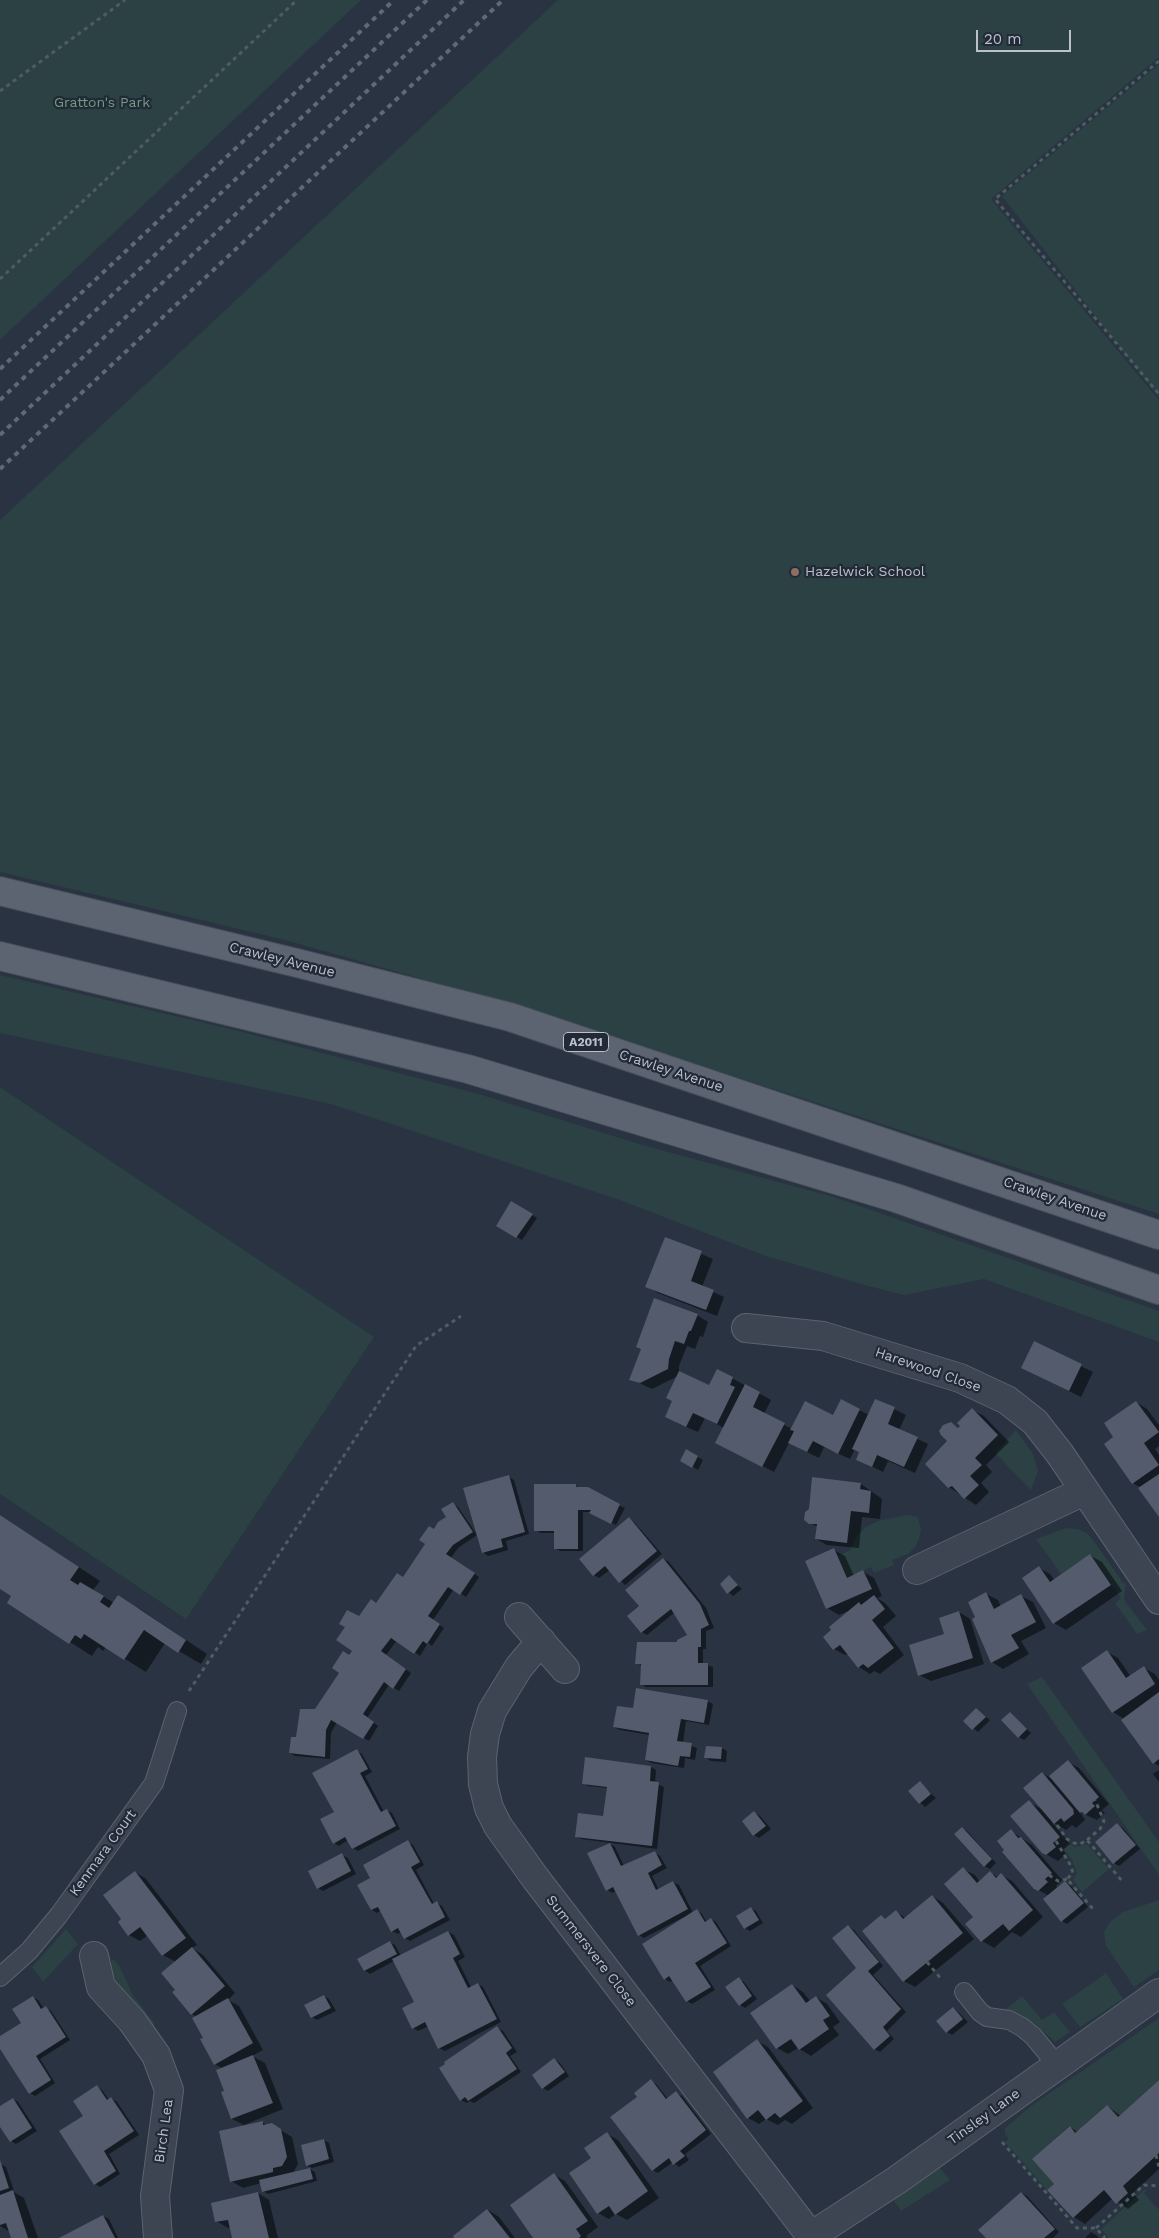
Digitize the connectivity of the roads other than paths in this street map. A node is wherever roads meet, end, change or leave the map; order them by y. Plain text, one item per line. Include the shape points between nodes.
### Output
1 (0, 892) edge
2 (0, 956) edge
3 (1159, 1235) edge
4 (1159, 1290) edge
5 (746, 1328) dead end
6 (1084, 1491) junction
7 (917, 1570) dead end
8 (1159, 1600) edge
9 (519, 1617) dead end
10 (541, 1641) junction
11 (565, 1669) dead end
12 (177, 1711) road end
13 (94, 1956) dead end
14 (0, 1977) edge
15 (964, 1992) dead end
16 (1159, 1993) edge
17 (1057, 2065) junction
18 (809, 2237) edge
19 (158, 2238) edge

1 - 3 main road, Crawley Avenue / A2011 via 510,1017
2 - 4 main road via 468,1069 896,1198
5 - 6 street, Harewood Close via 823,1336 960,1378 1007,1400 1035,1422
6 - 7 street
6 - 8 street, Harewood Close
9 - 10 street
10 - 11 street
10 - 18 street, Summersvere Close via 518,1667 492,1712 485,1734 483,1784 489,1808 536,1879
12 - 14 lane, Kenmara Court via 154,1783 59,1915 29,1951
13 - 19 street, Birch Lea via 101,1987 132,2021 156,2055 169,2090 155,2196
15 - 17 lane via 987,2017 1009,2020 1034,2036
16 - 17 street, Tinsley Lane
17 - 18 street, Tinsley Lane via 897,2180

